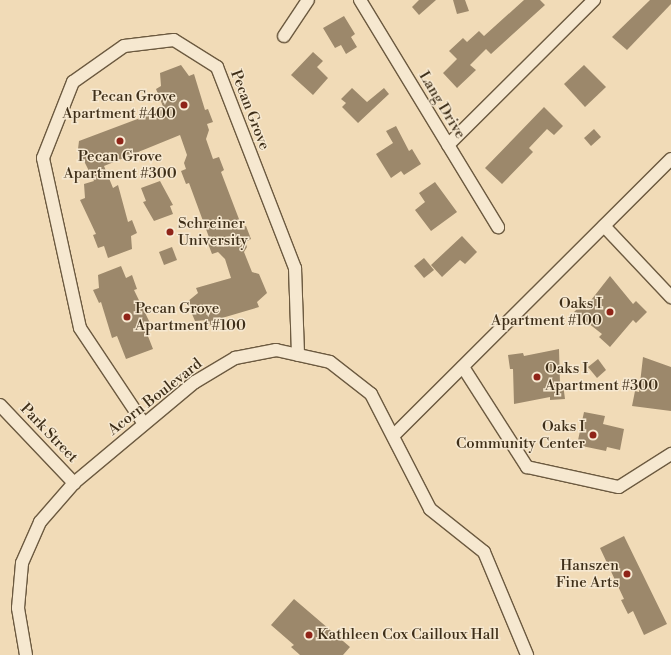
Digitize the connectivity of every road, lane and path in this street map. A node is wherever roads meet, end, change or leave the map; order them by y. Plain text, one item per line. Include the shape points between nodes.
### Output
1 (308, 0) edge
2 (360, 0) edge
3 (594, 0) edge
4 (284, 36) dead end
5 (448, 145) junction
6 (671, 160) edge
7 (604, 226) junction
8 (498, 227) dead end
9 (671, 297) edge
10 (298, 355) junction
11 (463, 367) junction
12 (0, 405) edge
13 (144, 424) junction
14 (394, 435) junction
15 (671, 454) edge
16 (74, 483) junction
17 (26, 655) edge
18 (527, 655) edge

1 - 4 street
2 - 5 street, Lang Drive
3 - 5 street
5 - 8 street, Lang Drive
6 - 7 street
7 - 9 street
7 - 11 street
10 - 13 street, Acorn Boulevard via 276,350 235,358 195,382
10 - 13 street, Pecan Grove via 295,268 217,67 174,40 124,46 73,82 43,158 80,328
10 - 14 street, Acorn Boulevard via 330,362 371,394
11 - 14 street
11 - 15 street via 527,467 619,487
12 - 16 street, Park Street
13 - 16 street, Acorn Boulevard
14 - 18 street, Acorn Boulevard via 430,509 484,552
16 - 17 street, Acorn Boulevard via 40,522 22,563 18,608

